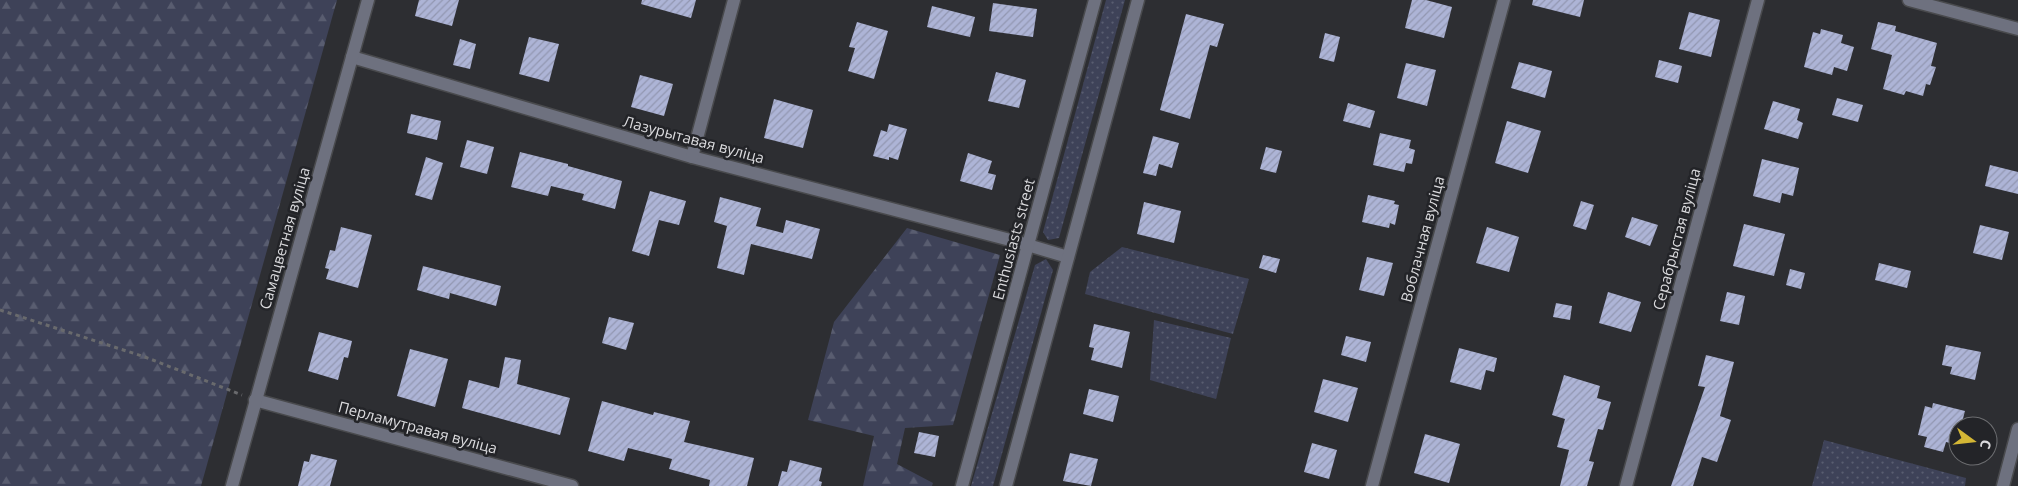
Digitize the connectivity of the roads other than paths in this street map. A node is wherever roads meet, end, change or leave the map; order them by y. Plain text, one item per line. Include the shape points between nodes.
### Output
1 (368, 0) edge
2 (734, 0) edge
3 (1096, 0) edge
4 (1138, 0) edge
5 (1504, 0) edge
6 (1758, 0) edge
7 (1909, 0) edge
8 (2018, 29) edge
9 (352, 57) junction
10 (692, 157) junction
11 (1028, 246) junction
12 (1068, 257) junction
13 (255, 400) junction
14 (2018, 429) edge
15 (232, 486) edge
16 (572, 486) edge
17 (962, 486) edge
18 (1006, 486) edge
19 (1372, 486) edge
20 (1626, 486) edge
21 (2003, 486) edge

1 - 9 street, Самацветная вуліца
2 - 10 street
3 - 11 street, Enthusiasts street
4 - 12 street
5 - 19 street, Воблачная вуліца
6 - 20 street, Серабрыстая вуліца
7 - 8 street
9 - 10 street, Лазурытавая вуліца
9 - 13 street, Самацветная вуліца
10 - 11 street, Лазурытавая вуліца
11 - 12 street, Лазурытавая вуліца
11 - 17 street, Enthusiasts street
12 - 18 street
13 - 15 street, Самацветная вуліца
13 - 16 street, Перламутравая вуліца
14 - 21 street

